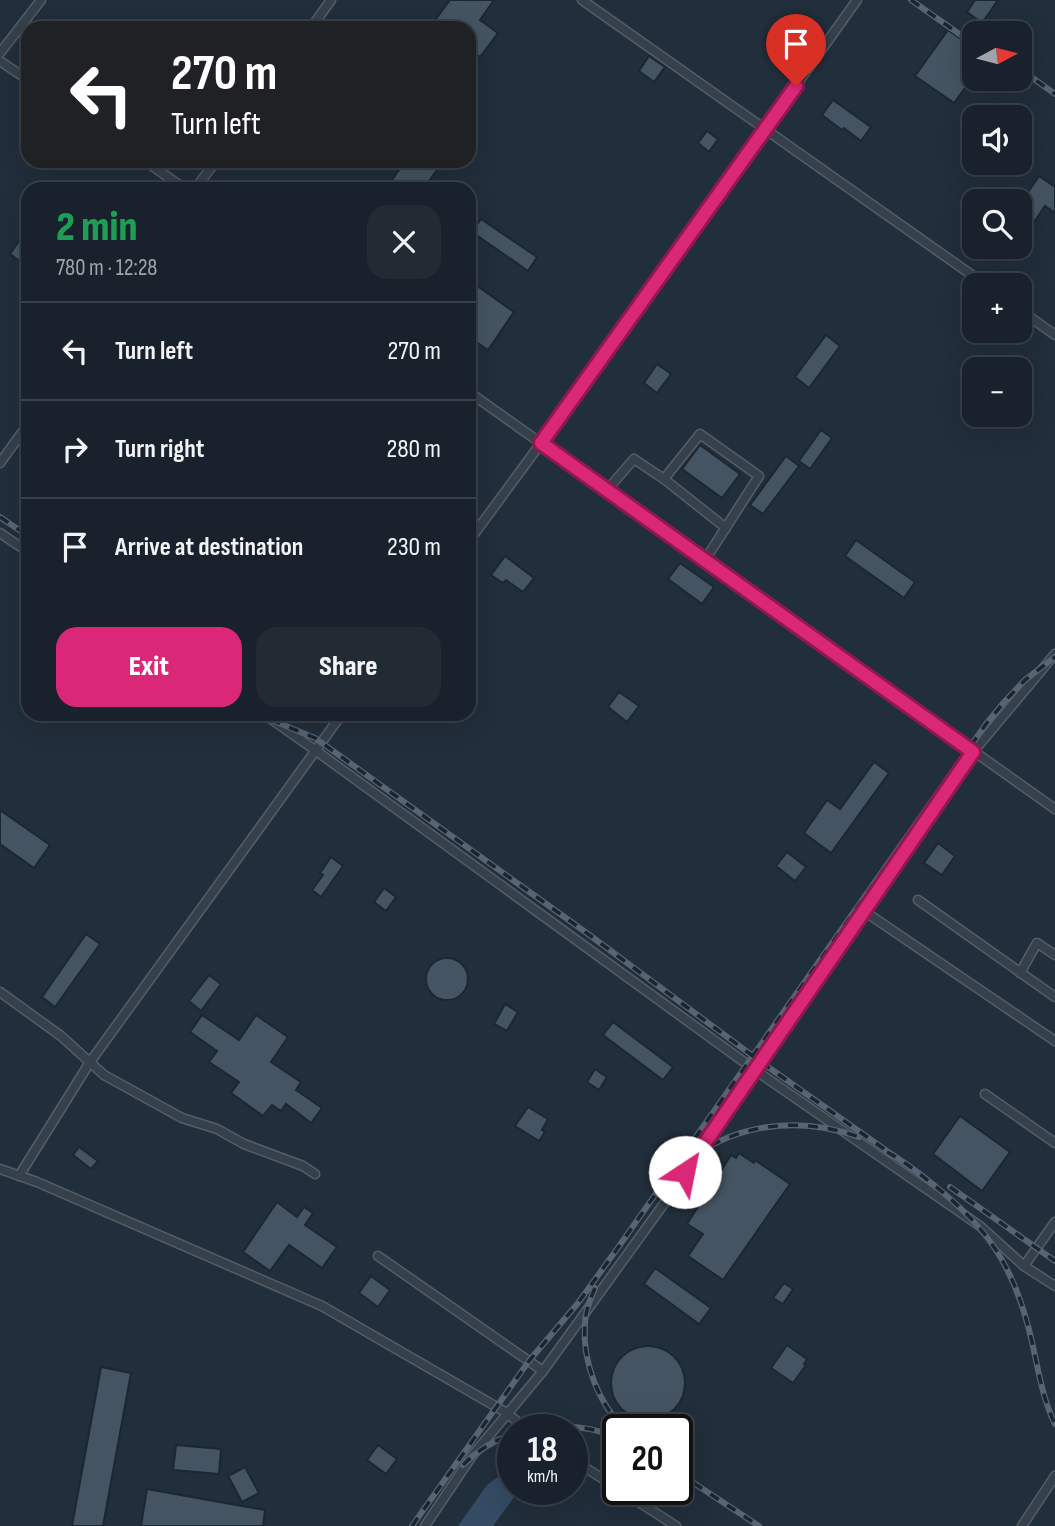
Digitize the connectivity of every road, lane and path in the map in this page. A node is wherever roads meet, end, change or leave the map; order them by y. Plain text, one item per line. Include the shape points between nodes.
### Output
1 (41, 0) edge
2 (331, 0) edge
3 (582, 0) edge
4 (857, 0) edge
5 (25, 21) edge
6 (316, 21) edge
7 (21, 26) edge
8 (0, 53) edge
9 (0, 61) edge
10 (21, 75) edge
11 (766, 129) junction
12 (155, 168) edge
13 (175, 182) edge
14 (969, 273) edge
15 (1032, 319) edge
16 (1055, 335) edge
17 (476, 397) edge
18 (21, 434) edge
19 (541, 443) junction
20 (0, 463) edge
21 (664, 479) junction
22 (607, 490) junction
23 (726, 528) junction
24 (476, 531) edge
25 (0, 533) edge
26 (21, 547) edge
27 (705, 560) junction
28 (1055, 654) edge
29 (1055, 663) edge
30 (1043, 668) junction
31 (274, 721) edge
32 (337, 721) edge
33 (315, 750) junction
34 (973, 752) junction
35 (1055, 809) edge
36 (918, 900) dead end
37 (864, 911) junction
38 (1055, 955) edge
39 (1020, 973) junction
40 (0, 992) edge
41 (1055, 997) edge
42 (1055, 1041) edge
43 (90, 1062) junction
44 (755, 1070) junction
45 (985, 1094) dead end
46 (1055, 1143) edge
47 (0, 1169) edge
48 (314, 1174) dead end
49 (19, 1176) junction
50 (1055, 1222) edge
51 (378, 1256) dead end
52 (1024, 1266) junction
53 (1055, 1286) edge
54 (543, 1371) junction
55 (507, 1413) junction
56 (588, 1470) edge
57 (1055, 1476) edge
58 (425, 1526) edge
59 (676, 1526) edge
60 (1022, 1526) edge

1 - 5 lane
2 - 6 lane
3 - 11 lane
4 - 11 lane
7 - 8 lane
9 - 10 lane
11 - 14 lane
11 - 19 lane
12 - 13 lane
15 - 16 lane
17 - 19 lane
18 - 20 lane
19 - 22 lane
19 - 24 lane
21 - 22 lane via 635,460
21 - 23 lane
21 - 23 lane via 700,434 759,476
22 - 27 lane
23 - 27 lane
25 - 26 lane
27 - 34 lane
28 - 30 lane
29 - 30 lane
30 - 34 lane
31 - 33 lane
32 - 33 lane
33 - 43 lane
33 - 44 lane
34 - 35 lane
34 - 37 lane
36 - 39 lane
37 - 42 lane
37 - 44 lane
38 - 39 lane via 1037,943
39 - 41 lane
40 - 43 lane
43 - 48 lane via 104,1075 182,1118 218,1129
43 - 49 lane
44 - 52 lane via 980,1226
44 - 54 lane
45 - 46 lane
47 - 49 lane
49 - 55 lane via 322,1306
50 - 52 lane
51 - 54 lane
52 - 53 lane
54 - 55 lane
55 - 58 lane via 471,1456
56 - 59 lane
57 - 60 lane

